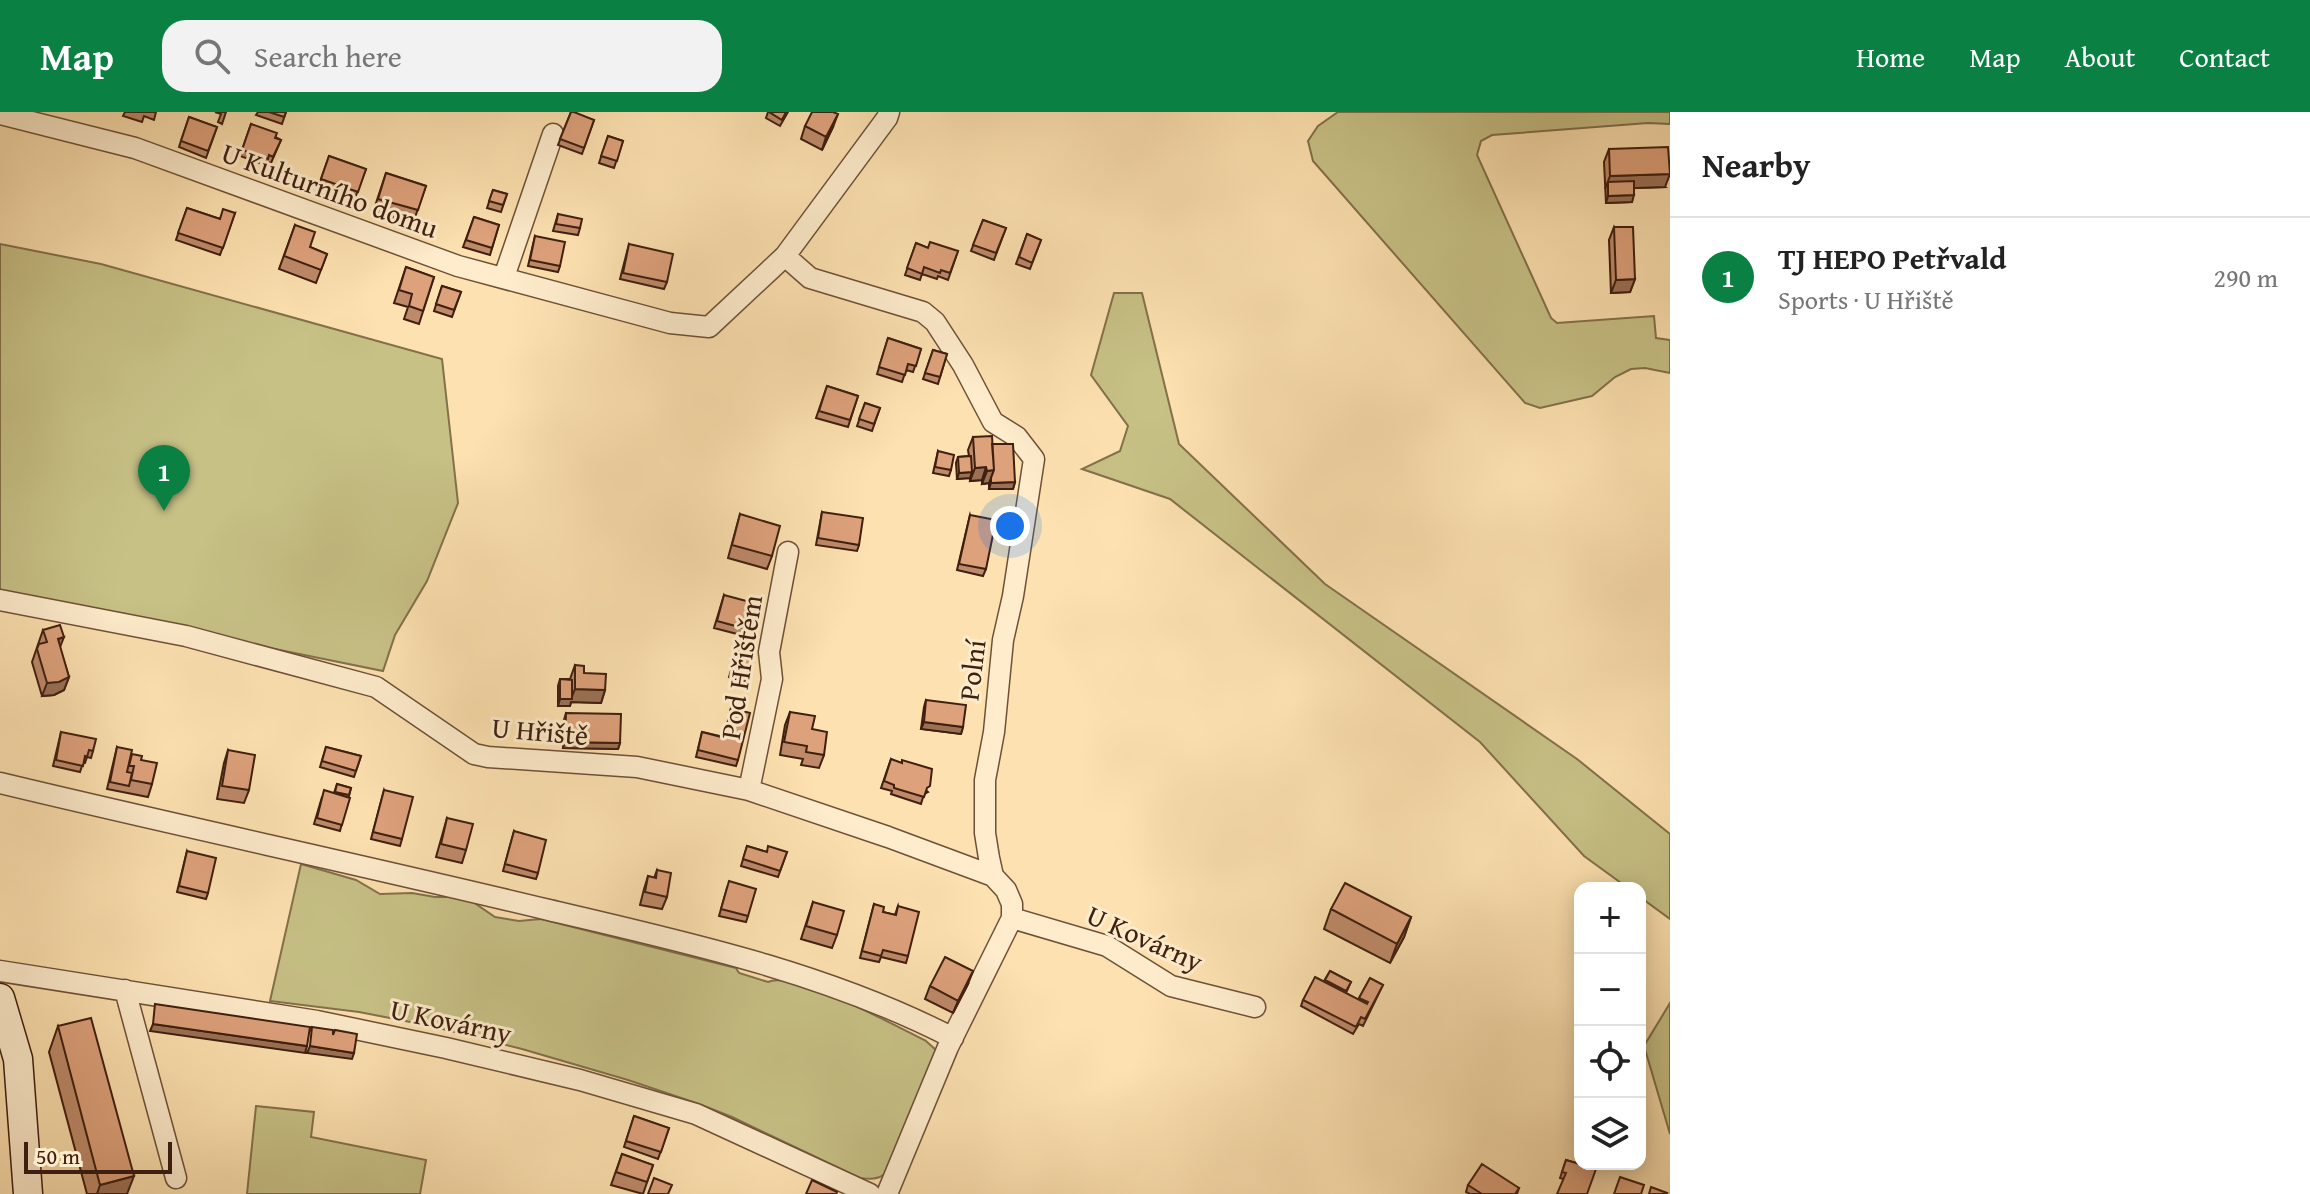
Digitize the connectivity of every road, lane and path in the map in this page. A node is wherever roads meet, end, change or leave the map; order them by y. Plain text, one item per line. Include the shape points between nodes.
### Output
1 (889, 112) edge
2 (0, 114) edge
3 (553, 134) dead end
4 (785, 256) junction
5 (504, 277) junction
6 (788, 552) dead end
7 (0, 600) edge
8 (0, 783) edge
9 (749, 790) junction
10 (993, 876) junction
11 (1012, 918) junction
12 (0, 971) edge
13 (125, 990) junction
14 (0, 998) edge
15 (1255, 1007) dead end
16 (953, 1038) junction
17 (176, 1178) dead end
18 (28, 1194) edge
19 (870, 1194) edge
20 (887, 1194) edge

1 - 4 street, U Kulturního domu
2 - 5 street, U Kulturního domu via 135,148 458,266
3 - 5 street
4 - 5 street, U Kulturního domu via 709,327 670,323
4 - 10 street, Polní via 810,278 923,312 963,365 993,422 1017,437 1034,459 985,780 985,833
6 - 9 street, Pod Hřištěm via 769,652 772,679
7 - 9 street, U Hřiště via 186,636 376,687 474,754 637,767
8 - 16 street via 672,939 845,990
9 - 10 street, U Hřiště
10 - 11 street, Polní via 1006,890
11 - 15 street, U Kovárny via 1107,946 1171,986
11 - 16 street
12 - 13 street, U Kovárny
13 - 17 street
13 - 19 street, U Kovárny via 317,1021 580,1080 696,1114
14 - 18 street via 18,1059
16 - 20 street

